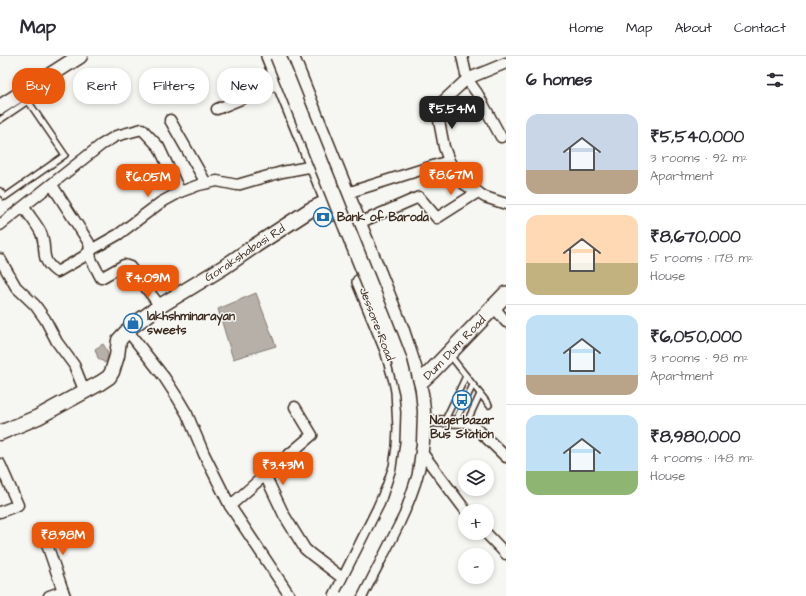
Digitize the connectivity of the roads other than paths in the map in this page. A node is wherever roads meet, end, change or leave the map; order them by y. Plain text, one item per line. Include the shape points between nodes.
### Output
1 (80, 56) edge
2 (269, 56) edge
3 (278, 56) edge
4 (291, 56) edge
5 (462, 56) edge
6 (506, 63) edge
7 (467, 79) junction
8 (280, 83) junction
9 (0, 107) edge
10 (216, 109) dead end
11 (0, 120) edge
12 (170, 120) dead end
13 (501, 137) dead end
14 (449, 161) junction
15 (314, 166) junction
16 (206, 183) junction
17 (52, 185) junction
18 (0, 191) edge
19 (180, 192) junction
20 (478, 192) junction
21 (347, 193) junction
22 (328, 201) junction
23 (506, 204) edge
24 (24, 207) junction
25 (359, 223) junction
26 (0, 225) edge
27 (91, 250) junction
28 (0, 259) edge
29 (506, 294) edge
30 (160, 306) junction
31 (494, 307) junction
32 (506, 322) edge
33 (127, 330) junction
34 (448, 354) junction
35 (466, 376) junction
36 (418, 384) junction
37 (473, 385) junction
38 (84, 390) junction
39 (399, 391) junction
40 (480, 394) junction
41 (489, 405) dead end
42 (295, 407) dead end
43 (423, 421) junction
44 (444, 422) junction
45 (455, 422) junction
46 (467, 422) junction
47 (0, 434) edge
48 (400, 447) junction
49 (420, 450) junction
50 (506, 456) edge
51 (0, 464) edge
52 (265, 474) junction
53 (461, 504) edge
54 (230, 506) junction
55 (0, 512) edge
56 (42, 530) dead end
57 (493, 540) edge
58 (506, 554) edge
59 (345, 580) junction
60 (64, 593) edge
61 (49, 596) edge
62 (290, 596) edge
63 (337, 596) edge
64 (348, 596) edge
65 (359, 596) edge

1 - 9 street
2 - 8 main road, Jessore Road
3 - 64 main road, bridge via 386,325 407,392 408,443 404,472 392,509
4 - 21 main road, Jessore Road
5 - 7 street
6 - 7 street
7 - 13 street
7 - 14 street via 437,110
8 - 10 street
8 - 15 main road, Jessore Road
11 - 18 lane via 28,101 65,155 5,197
12 - 16 street
14 - 20 street via 464,184
14 - 21 street
15 - 16 street via 236,185 217,181
15 - 22 main road, Jessore Road
16 - 19 street
17 - 19 street via 101,145 116,136 142,129 159,147
17 - 24 street
17 - 27 street
19 - 27 street
20 - 23 street
20 - 25 street via 437,218 419,198
21 - 22 street, Gorakshabasi Rd
21 - 25 main road, Jessore Road
22 - 30 street, Gorakshabasi Rd
22 - 39 main road, Jessore Road via 388,350
24 - 26 street
24 - 27 street via 41,234 44,255 57,272
25 - 36 main road, Jessore Road via 401,329
27 - 30 street via 91,259 101,278 124,264 130,267
28 - 38 street via 16,287 45,319 57,342 74,365
29 - 31 main road, Dum Dum Road
30 - 33 street, Gorakshabasi Rd
31 - 32 street
31 - 34 main road, Dum Dum Road
33 - 38 street, Gorakshabasi Rd via 120,340 112,372 100,383
33 - 54 street via 164,377 187,414
34 - 35 lane
34 - 36 main road, Dum Dum Road
35 - 37 lane
35 - 44 lane
36 - 39 main road
36 - 43 main road, Jessore Road
37 - 40 lane
37 - 45 lane
38 - 47 street, Gorakshabasi Rd via 38,417
39 - 48 main road, Jessore Road
40 - 41 lane
40 - 46 lane
42 - 52 street via 312,435
43 - 44 street
43 - 49 main road, Jessore Road
44 - 45 street
45 - 46 street
46 - 50 street via 476,427
48 - 49 street
48 - 59 main road, Jessore Road via 390,487
49 - 53 street
49 - 65 main road, Jessore Road via 414,483 404,507
51 - 55 street via 18,505
52 - 54 street
52 - 59 street via 284,515 305,549
54 - 62 street
56 - 60 street
57 - 58 street
59 - 63 main road, Jessore Road
60 - 61 street

